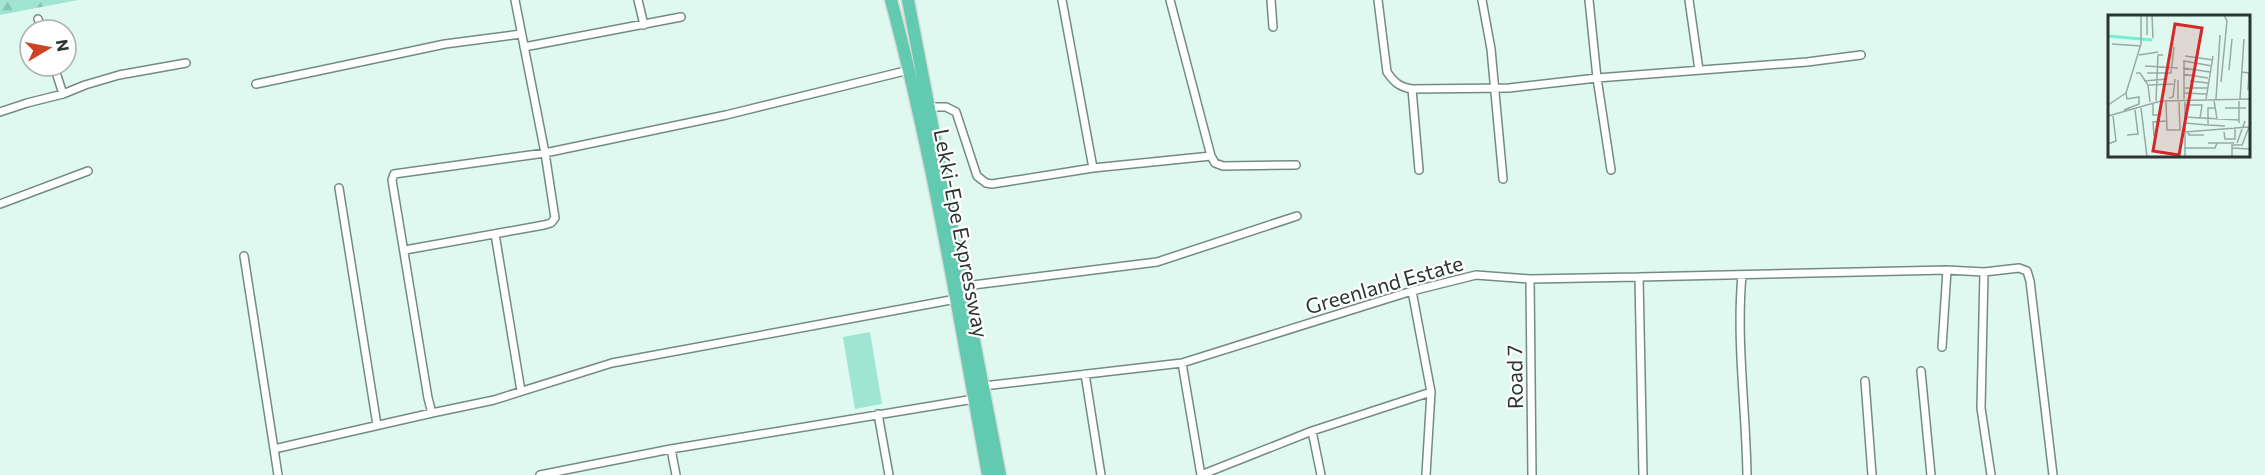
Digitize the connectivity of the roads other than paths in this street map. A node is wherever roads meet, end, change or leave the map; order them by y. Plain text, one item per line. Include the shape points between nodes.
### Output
1 (515, 0) edge
2 (638, 0) edge
3 (891, 0) edge
4 (908, 0) edge
5 (1062, 0) edge
6 (1170, 0) edge
7 (1270, 0) edge
8 (1378, 0) edge
9 (1482, 0) edge
10 (1589, 0) edge
11 (1689, 0) edge
12 (681, 17) dead end
13 (644, 25) junction
14 (1273, 27) dead end
15 (521, 34) junction
16 (524, 47) junction
17 (1861, 55) dead end
18 (186, 63) dead end
19 (909, 70) junction
20 (1699, 70) junction
21 (58, 78) edge
22 (1597, 78) junction
23 (256, 84) dead end
24 (1495, 87) junction
25 (1412, 89) junction
26 (63, 94) junction
27 (930, 107) junction
28 (0, 112) edge
29 (545, 153) junction
30 (1210, 156) junction
31 (1296, 165) dead end
32 (1093, 168) junction
33 (1419, 170) dead end
34 (1611, 170) dead end
35 (88, 171) dead end
36 (1503, 179) dead end
37 (339, 188) dead end
38 (0, 204) edge
39 (1297, 216) dead end
40 (495, 234) junction
41 (405, 250) junction
42 (244, 256) dead end
43 (1947, 270) junction
44 (1984, 272) junction
45 (1742, 275) junction
46 (1639, 277) junction
47 (1530, 279) junction
48 (965, 286) junction
49 (1412, 291) junction
50 (956, 299) junction
51 (1942, 347) dead end
52 (1182, 363) junction
53 (1921, 371) dead end
54 (1085, 374) junction
55 (1865, 381) dead end
56 (983, 386) junction
57 (521, 392) junction
58 (1431, 392) junction
59 (974, 399) junction
60 (432, 413) junction
61 (878, 414) junction
62 (376, 425) junction
63 (1312, 431) junction
64 (671, 448) junction
65 (274, 449) junction
66 (568, 472) edge
67 (278, 475) edge
68 (540, 475) edge
69 (676, 475) edge
70 (889, 475) edge
71 (988, 475) edge
72 (1000, 475) edge
73 (1101, 475) edge
74 (1201, 475) edge
75 (1321, 475) edge
76 (1426, 475) edge
77 (1532, 475) edge
78 (1643, 475) edge
79 (1747, 475) edge
80 (1872, 475) edge
81 (1931, 475) edge
82 (1991, 475) edge
83 (2053, 475) edge

1 - 15 street
2 - 13 street
3 - 19 highway, Lekki-Epe Expressway
4 - 27 highway, Lekki-Epe Expressway
5 - 32 street
6 - 30 street
7 - 14 street
8 - 25 street via 1387,72 1401,87
9 - 24 street
10 - 22 street
11 - 20 street
12 - 13 street
13 - 16 street
15 - 16 street
15 - 23 street via 445,44
16 - 29 street
17 - 20 street
18 - 26 street via 119,75
19 - 29 street via 726,115
19 - 50 highway, Lekki-Epe Expressway
20 - 22 street
21 - 26 street
22 - 24 street
22 - 34 street
24 - 25 street
24 - 36 street
25 - 33 street
26 - 28 street
27 - 32 street via 946,107 956,112 977,176 986,183
27 - 48 highway, Lekki-Epe Expressway
29 - 40 street via 555,218 544,225
29 - 41 street via 394,174
30 - 31 street via 1223,166
30 - 32 street
35 - 38 street
37 - 62 street
39 - 48 street via 1157,262
40 - 41 street
40 - 57 street
41 - 60 street
42 - 65 street
43 - 44 street, Greenland Estate
43 - 45 street, Greenland Estate
43 - 51 street
44 - 82 street via 1981,408
44 - 83 street, Greenland Estate via 2019,268 2027,271
45 - 46 street, Greenland Estate
45 - 79 street via 1740,328
46 - 47 street, Greenland Estate
46 - 78 street
47 - 49 street, Greenland Estate via 1476,275
47 - 77 street, Road 7
48 - 56 highway, Lekki-Epe Expressway
49 - 52 street, Greenland Estate
49 - 58 street
50 - 57 street via 612,363
50 - 59 highway, Lekki-Epe Expressway
52 - 54 street, Greenland Estate
52 - 74 street
53 - 81 street
54 - 56 street, Greenland Estate
54 - 73 street
55 - 80 street
56 - 72 highway, Lekki-Epe Expressway
57 - 60 street
58 - 63 street
58 - 76 street
59 - 61 street
59 - 71 highway, Lekki-Epe Expressway
60 - 62 street
61 - 64 street
61 - 70 street
62 - 65 street
63 - 74 street
63 - 75 street
64 - 66 street
64 - 69 street
65 - 67 street
66 - 68 street

